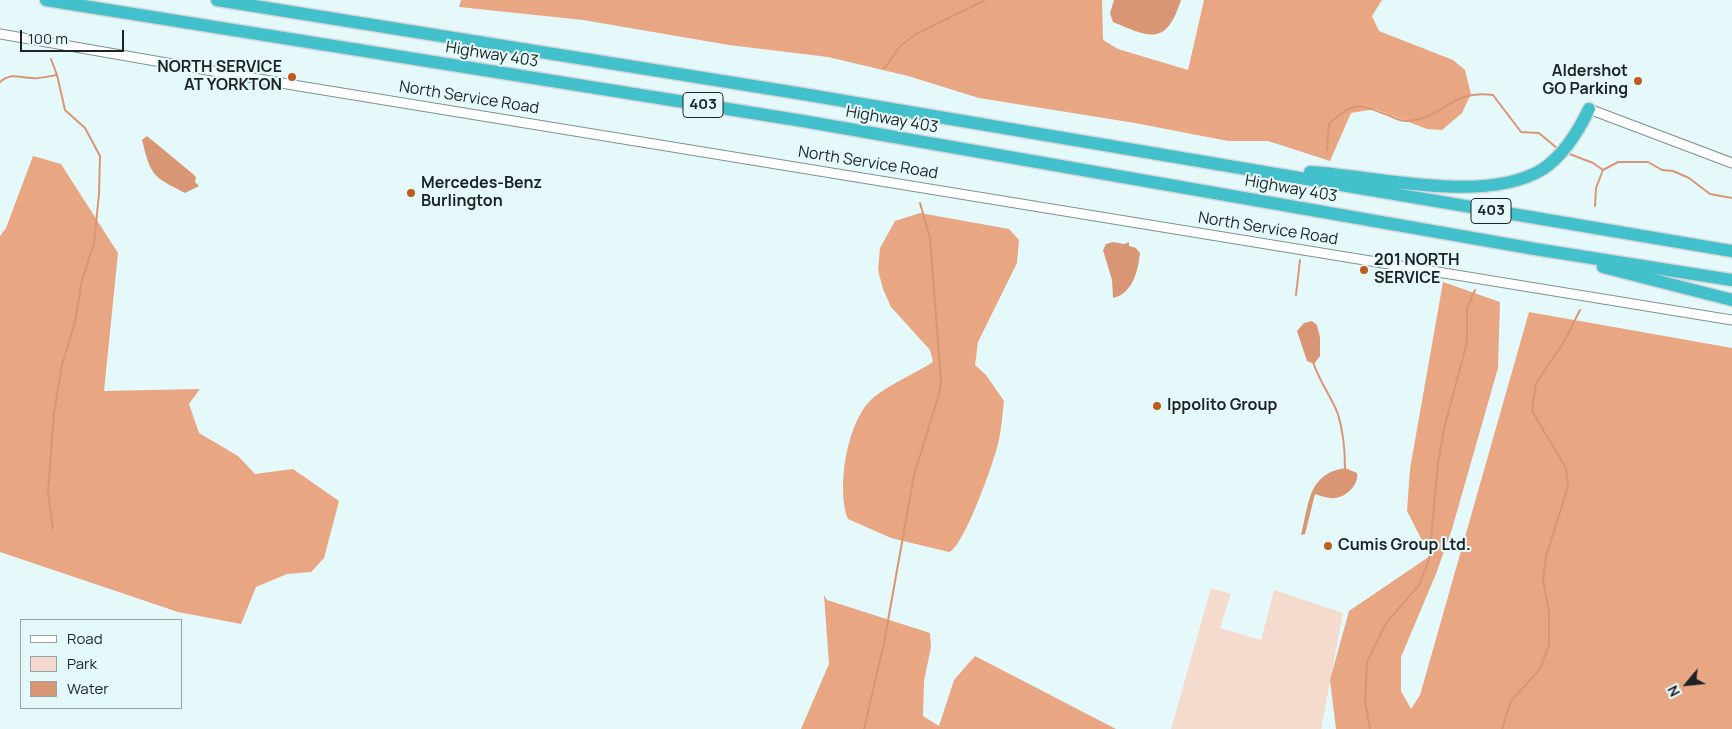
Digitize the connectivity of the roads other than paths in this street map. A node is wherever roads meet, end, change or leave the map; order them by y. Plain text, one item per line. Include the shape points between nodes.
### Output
1 (46, 0) edge
2 (216, 0) edge
3 (0, 34) edge
4 (1589, 109) joint
5 (1732, 163) edge
6 (1251, 169) junction
7 (1535, 249) junction
8 (1732, 251) edge
9 (1732, 280) edge
10 (1732, 300) edge
11 (1732, 320) edge

1 - 7 highway, Highway 403 / 403 via 803,121
2 - 6 highway, Highway 403 / 403
3 - 11 street, North Service Road via 299,86
4 - 5 street
4 - 6 highway via 1562,152 1542,169 1521,179 1478,187
6 - 8 highway, Highway 403 / 403
7 - 9 highway, Highway 403 / 403
7 - 10 highway

